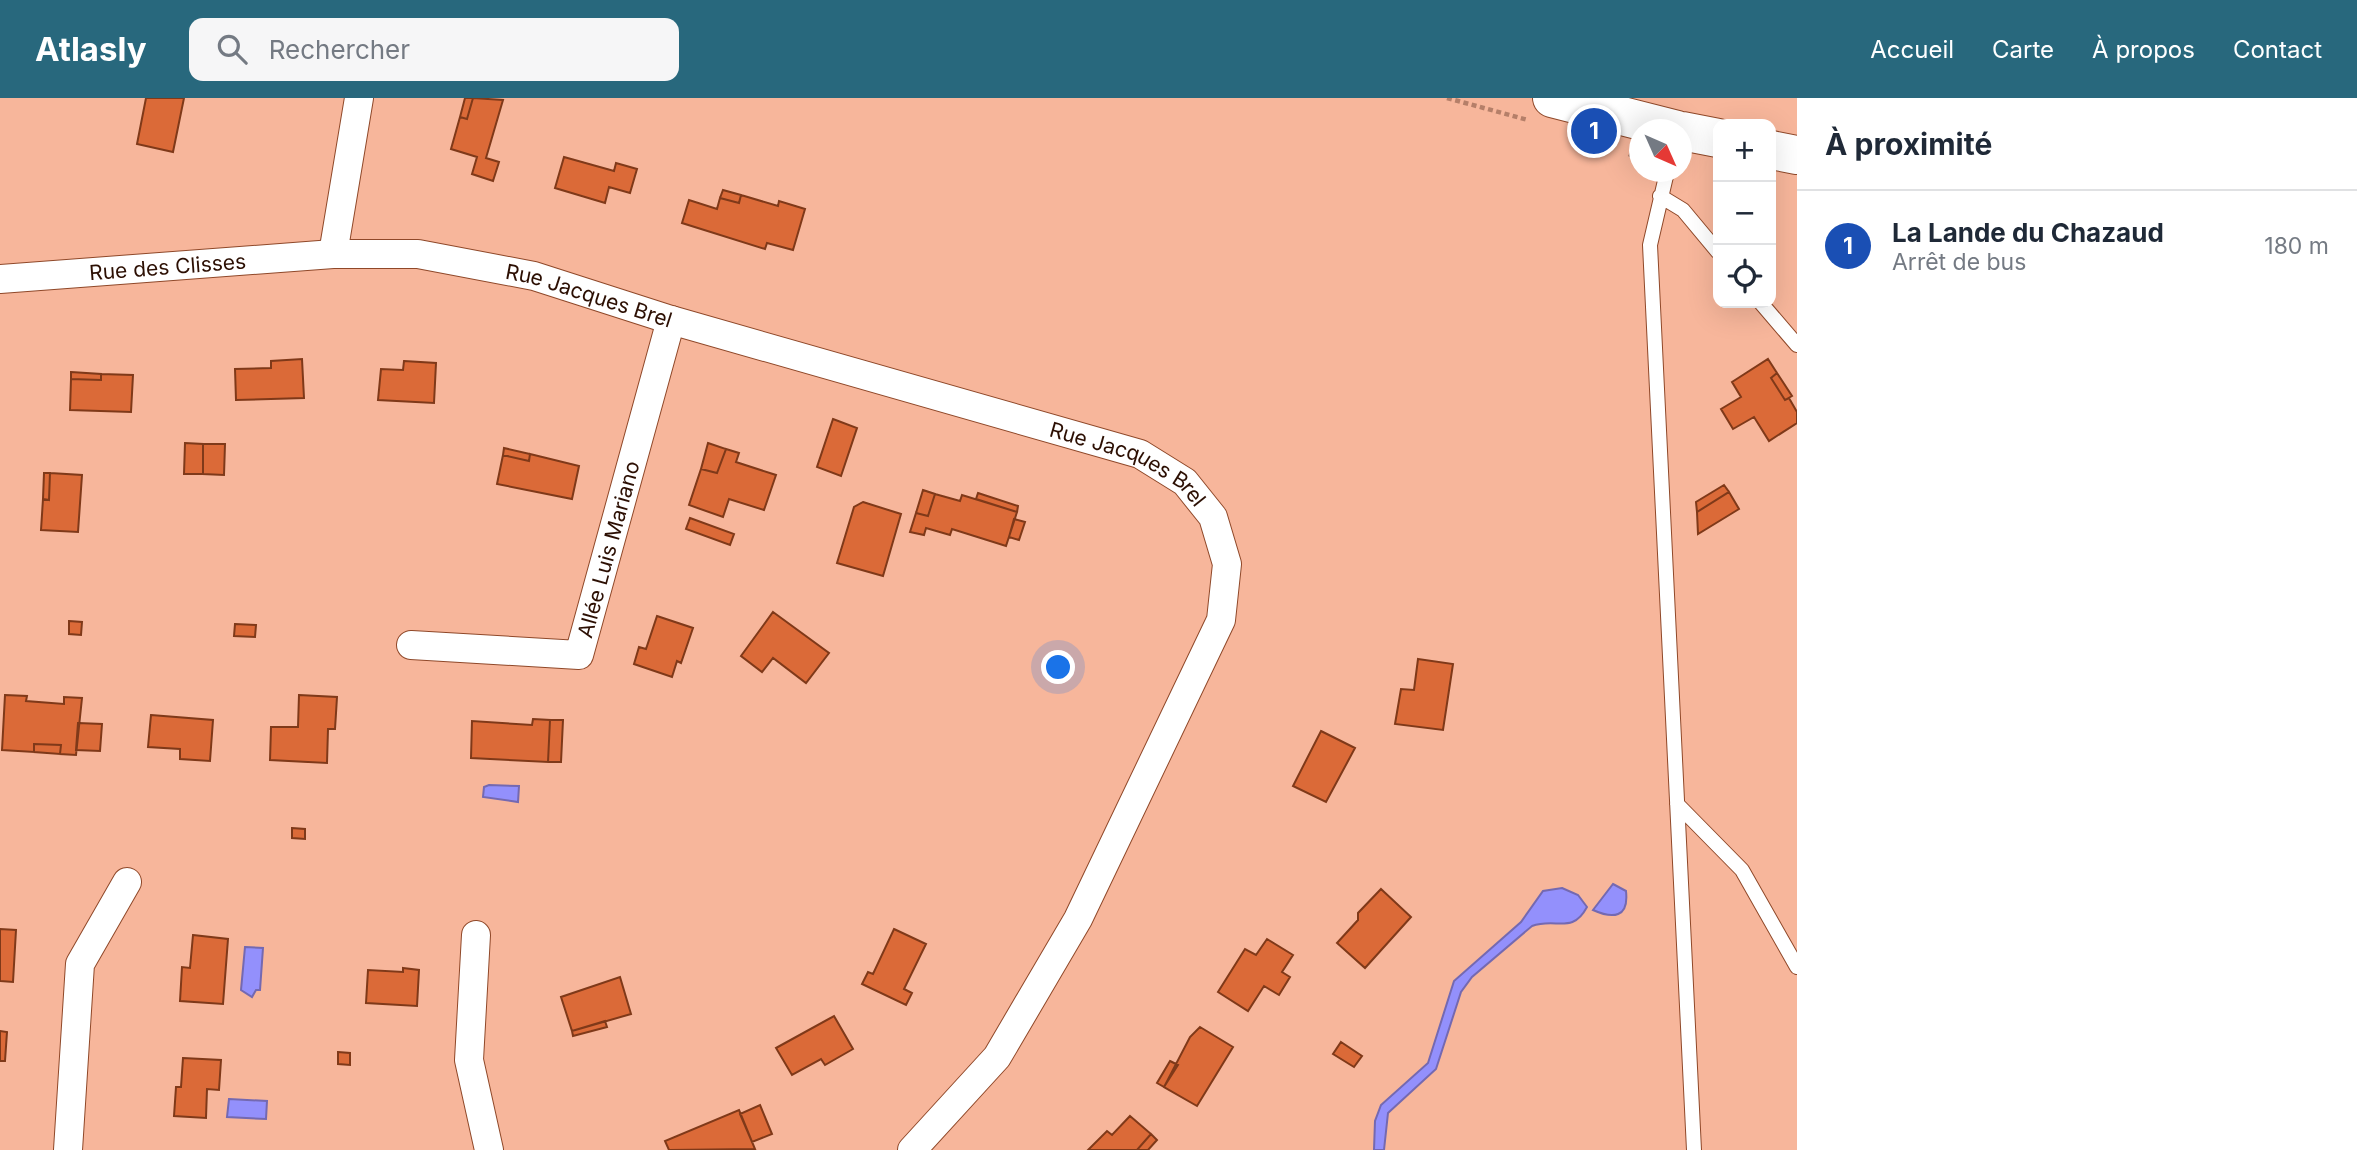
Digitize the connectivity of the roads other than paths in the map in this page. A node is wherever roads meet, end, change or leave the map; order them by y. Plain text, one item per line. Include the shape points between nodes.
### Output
1 (359, 98) edge
2 (1552, 98) edge
3 (1645, 119) edge
4 (1692, 131) edge
5 (1713, 137) edge
6 (1776, 151) edge
7 (1797, 155) edge
8 (1664, 182) edge
9 (1660, 196) junction
10 (1713, 246) edge
11 (333, 254) junction
12 (0, 279) edge
13 (1765, 308) edge
14 (671, 320) junction
15 (1797, 345) edge
16 (411, 645) dead end
17 (1677, 804) junction
18 (127, 882) dead end
19 (476, 935) dead end
20 (1797, 967) edge
21 (68, 1150) edge
22 (489, 1150) edge
23 (912, 1150) edge
24 (1694, 1150) edge

1 - 11 street
2 - 3 main road
4 - 5 main road
6 - 7 main road
8 - 9 lane
9 - 10 lane via 1682,210
9 - 17 lane via 1650,245
11 - 12 street, Rue des Clisses
11 - 14 street, Rue Jacques Brel via 418,254 534,276
13 - 15 lane
14 - 16 street, Allée Luis Mariano via 579,655
14 - 23 street, Rue Jacques Brel via 1140,454 1185,482 1213,517 1227,564 1221,620 1078,919 997,1057
17 - 20 lane via 1742,870
17 - 24 lane
18 - 21 street via 80,964
19 - 22 street via 469,1059

